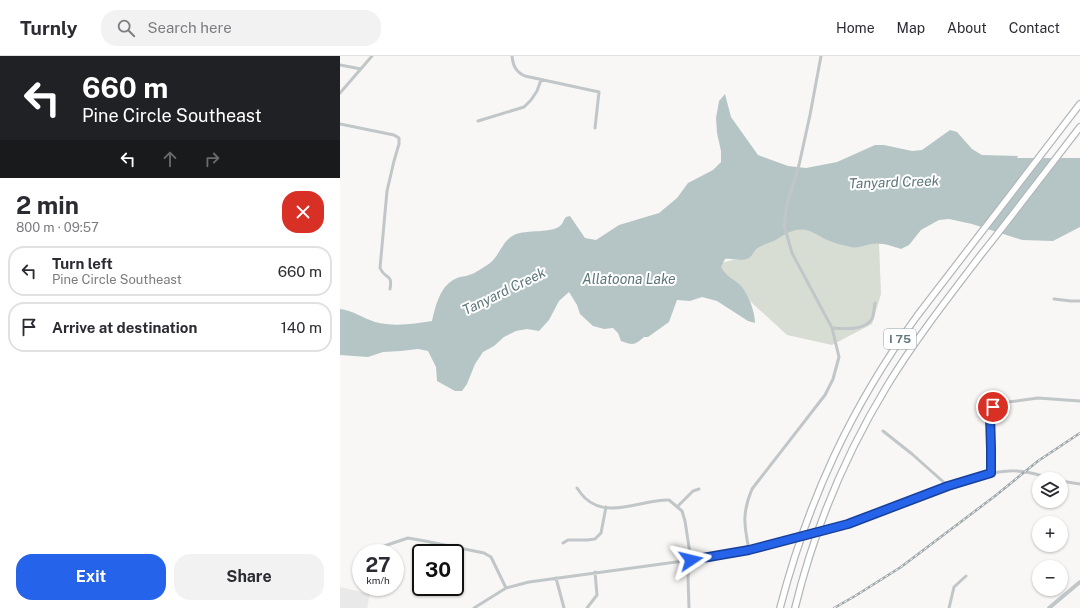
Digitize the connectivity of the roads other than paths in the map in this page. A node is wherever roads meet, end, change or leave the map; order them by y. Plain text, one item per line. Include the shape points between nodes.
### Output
1 (372, 56) edge
2 (512, 56) edge
3 (821, 56) edge
4 (340, 65) edge
5 (361, 69) junction
6 (541, 80) junction
7 (340, 93) edge
8 (1080, 104) edge
9 (478, 121) dead end
10 (340, 124) edge
11 (595, 128) dead end
12 (1080, 128) edge
13 (390, 289) dead end
14 (1054, 299) dead end
15 (1080, 301) edge
16 (875, 303) dead end
17 (832, 328) junction
18 (1080, 401) edge
19 (883, 431) dead end
20 (991, 473) junction
21 (1032, 474) edge
22 (1068, 483) edge
23 (1080, 484) edge
24 (948, 486) junction
25 (577, 488) dead end
26 (699, 489) dead end
27 (677, 507) junction
28 (606, 508) junction
29 (390, 544) edge
30 (563, 544) dead end
31 (749, 550) junction
32 (691, 560) junction
33 (596, 572) junction
34 (966, 576) dead end
35 (556, 578) junction
36 (1080, 582) edge
37 (506, 588) junction
38 (474, 608) edge
39 (564, 608) edge
40 (587, 608) edge
41 (689, 608) edge
42 (780, 608) edge
43 (795, 608) edge
44 (949, 608) edge
45 (1049, 608) edge

1 - 5 street
2 - 6 street via 519,73
3 - 17 street via 784,225 792,253
4 - 5 street
5 - 7 street
6 - 9 street via 537,92 524,107
6 - 11 street via 599,92
8 - 42 highway, I 75 via 917,316 875,378 843,436 817,494
10 - 13 street via 398,138 399,144 387,191 380,268 392,282
12 - 43 highway, I 75 via 938,311 887,385 862,430 830,499 812,548
14 - 15 street
16 - 17 street via 874,314 868,323 850,329
17 - 31 street via 839,357 833,379 825,395 752,489 747,501 744,526
18 - 20 street via 1038,398 1001,403 993,407 990,414
19 - 24 street
20 - 21 street via 1009,470
20 - 24 street
22 - 23 street
24 - 31 street, bridge via 848,524
25 - 28 street via 585,499
26 - 27 street via 693,491
27 - 28 street via 669,500 661,500 622,508
27 - 32 street via 682,511 685,521
28 - 30 street via 601,533 595,539 568,540
29 - 37 street via 408,538 484,552 491,557
31 - 32 street
32 - 33 street
32 - 41 street via 688,576
33 - 35 street
33 - 40 street via 597,595
34 - 44 street via 954,587
35 - 37 street
35 - 39 street
36 - 45 street
37 - 38 street

